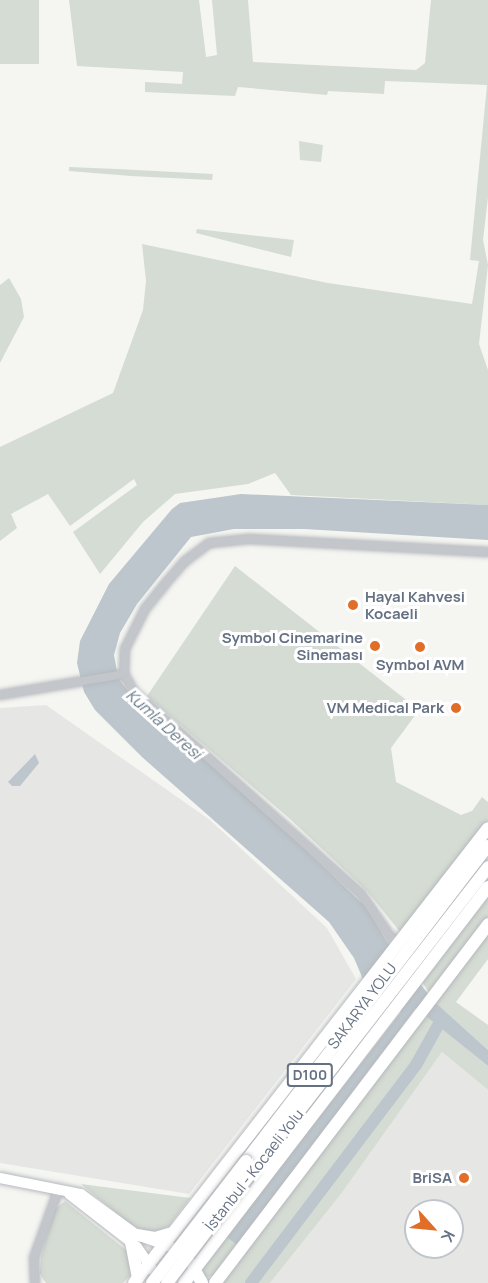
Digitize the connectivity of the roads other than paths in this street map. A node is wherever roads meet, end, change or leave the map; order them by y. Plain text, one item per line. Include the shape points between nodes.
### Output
1 (488, 552) edge
2 (123, 674) junction
3 (0, 695) edge
4 (488, 828) edge
5 (488, 846) edge
6 (488, 867) edge
7 (488, 887) edge
8 (488, 924) edge
9 (396, 951) junction
10 (416, 971) junction
11 (369, 991) junction
12 (372, 1017) junction
13 (326, 1098) junction
14 (250, 1165) junction
15 (0, 1178) edge
16 (58, 1188) junction
17 (184, 1220) junction
18 (173, 1233) junction
19 (134, 1239) junction
20 (163, 1247) junction
21 (212, 1247) junction
22 (150, 1263) junction
23 (194, 1269) junction
24 (136, 1280) edge
25 (35, 1283) edge
26 (152, 1283) edge
27 (162, 1283) edge
28 (167, 1283) edge
29 (183, 1283) edge
30 (202, 1283) edge
31 (215, 1283) edge

1 - 2 street via 249,539 209,543 184,562 145,609 125,649
2 - 3 street
2 - 9 street via 148,707 361,894
4 - 9 highway
5 - 9 highway, SAKARYA YOLU / D100
6 - 10 highway, D100
7 - 10 highway
8 - 31 highway
9 - 11 highway, SAKARYA YOLU / D100
10 - 12 highway, İstanbul - Kocaeli Yolu / D100
10 - 13 highway via 396,1008
11 - 14 highway, SAKARYA YOLU / D100
11 - 17 highway via 292,1078
12 - 13 highway
12 - 14 highway, İstanbul - Kocaeli Yolu / D100
13 - 21 highway
14 - 26 highway, SAKARYA YOLU / D100, bridge
14 - 28 highway, İstanbul - Kocaeli Yolu / D100, bridge
15 - 16 main road
16 - 19 main road
16 - 25 street via 34,1258
17 - 18 highway
17 - 21 highway via 191,1241
18 - 19 highway
18 - 20 highway
19 - 20 main road
19 - 22 main road
19 - 24 highway
20 - 22 highway
20 - 23 main road via 185,1252
21 - 23 highway
22 - 24 highway
22 - 27 main road
23 - 29 highway
23 - 30 highway

